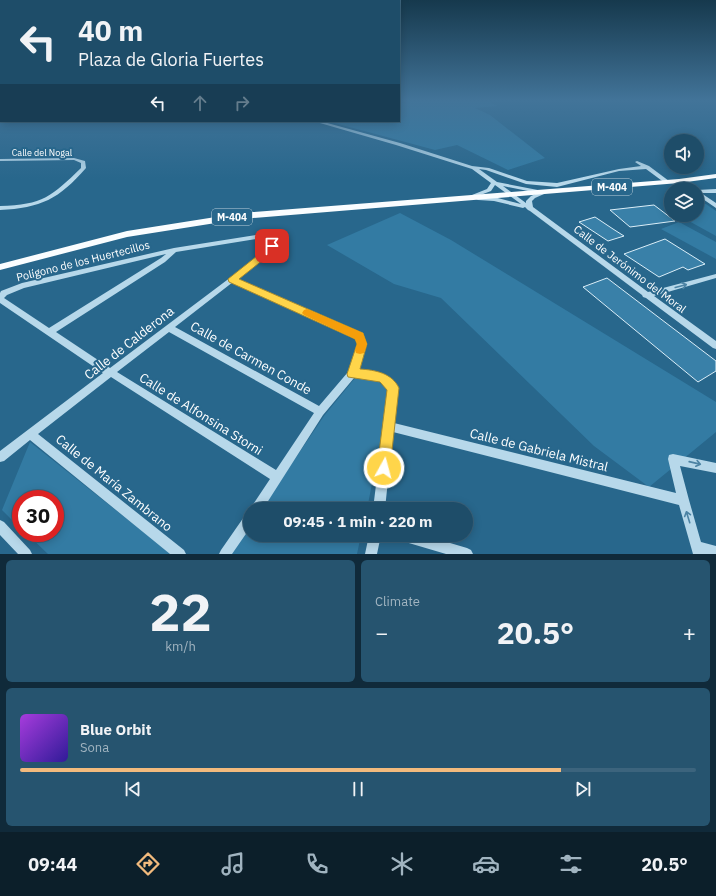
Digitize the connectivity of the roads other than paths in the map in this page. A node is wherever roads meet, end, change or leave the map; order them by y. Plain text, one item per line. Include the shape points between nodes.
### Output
1 (336, 127) edge
2 (0, 160) edge
3 (637, 162) dead end
4 (467, 166) junction
5 (647, 167) junction
6 (716, 176) edge
7 (679, 181) joint
8 (664, 182) edge
9 (666, 182) joint
10 (494, 183) junction
11 (716, 191) edge
12 (544, 192) junction
13 (704, 192) edge
14 (510, 195) junction
15 (704, 197) edge
16 (469, 198) junction
17 (716, 206) edge
18 (0, 208) edge
19 (530, 209) junction
20 (272, 246) joint
21 (174, 250) junction
22 (0, 267) edge
23 (716, 276) edge
24 (232, 279) junction
25 (646, 295) junction
26 (0, 298) edge
27 (169, 328) junction
28 (49, 332) junction
29 (716, 346) edge
30 (111, 373) junction
31 (352, 374) junction
32 (320, 412) junction
33 (388, 426) junction
34 (31, 435) junction
35 (0, 458) edge
36 (716, 468) edge
37 (277, 477) junction
38 (683, 500) junction
39 (261, 502) edge
40 (379, 502) edge
41 (0, 526) edge
42 (243, 528) edge
43 (374, 542) edge
44 (426, 542) edge
45 (698, 551) edge
46 (716, 552) edge
47 (26, 554) edge
48 (180, 554) edge
49 (225, 554) edge
50 (371, 554) edge
51 (467, 554) edge

1 - 4 street
2 - 18 street, Calle del Nogal via 74,159 83,162 84,168 56,195 41,204
3 - 5 street
4 - 5 street via 487,169 526,182 557,185 619,170
4 - 10 street, Calle de Jerónimo del Moral via 474,168
5 - 9 street
6 - 7 main road, M-404
7 - 9 main road, M-404
8 - 12 main road, M-404
10 - 12 street
10 - 14 street, Calle de Jerónimo del Moral
10 - 16 street via 489,190
11 - 13 street
12 - 14 main road, M-404
12 - 19 street via 533,196 529,202
14 - 16 main road, M-404
14 - 19 street, Calle de Jerónimo del Moral
15 - 17 street
16 - 19 street, Calle de Jerónimo del Moral via 494,199
16 - 22 main road, M-404 via 241,216 127,234
19 - 25 street, Calle de Jerónimo del Moral
20 - 21 street, Polígono de los Huertecillos via 271,239 262,236
20 - 24 street, Calle de Calderona
21 - 26 street, Polígono de los Huertecillos via 22,286 4,293
21 - 28 street, Polígono de los Huertecillos via 163,260
25 -> 23 street
24 - 27 street, Calle de Calderona
24 - 31 street via 359,336 362,344
25 - 29 street, Calle de Jerónimo del Moral
26 - 28 street, Polígono de los Huertecillos
27 - 30 street, Calle de Calderona
27 - 32 street, Calle de Carmen Conde
28 - 30 street, Polígono de los Huertecillos
30 - 34 street, Calle de Calderona
30 - 37 street, Calle de Alfonsina Storni
31 - 32 street
31 - 33 street via 384,378 393,388
32 - 37 street
33 - 38 street, Calle de Gabriela Mistral
33 - 40 street
34 - 35 street, Calle de Calderona
34 - 48 street, Calle de María Zambrano
38 -> 36 street via 673,459
37 - 39 street
45 -> 38 street
41 - 47 street
42 - 49 street
43 - 50 street
44 - 51 street
45 - 46 street

